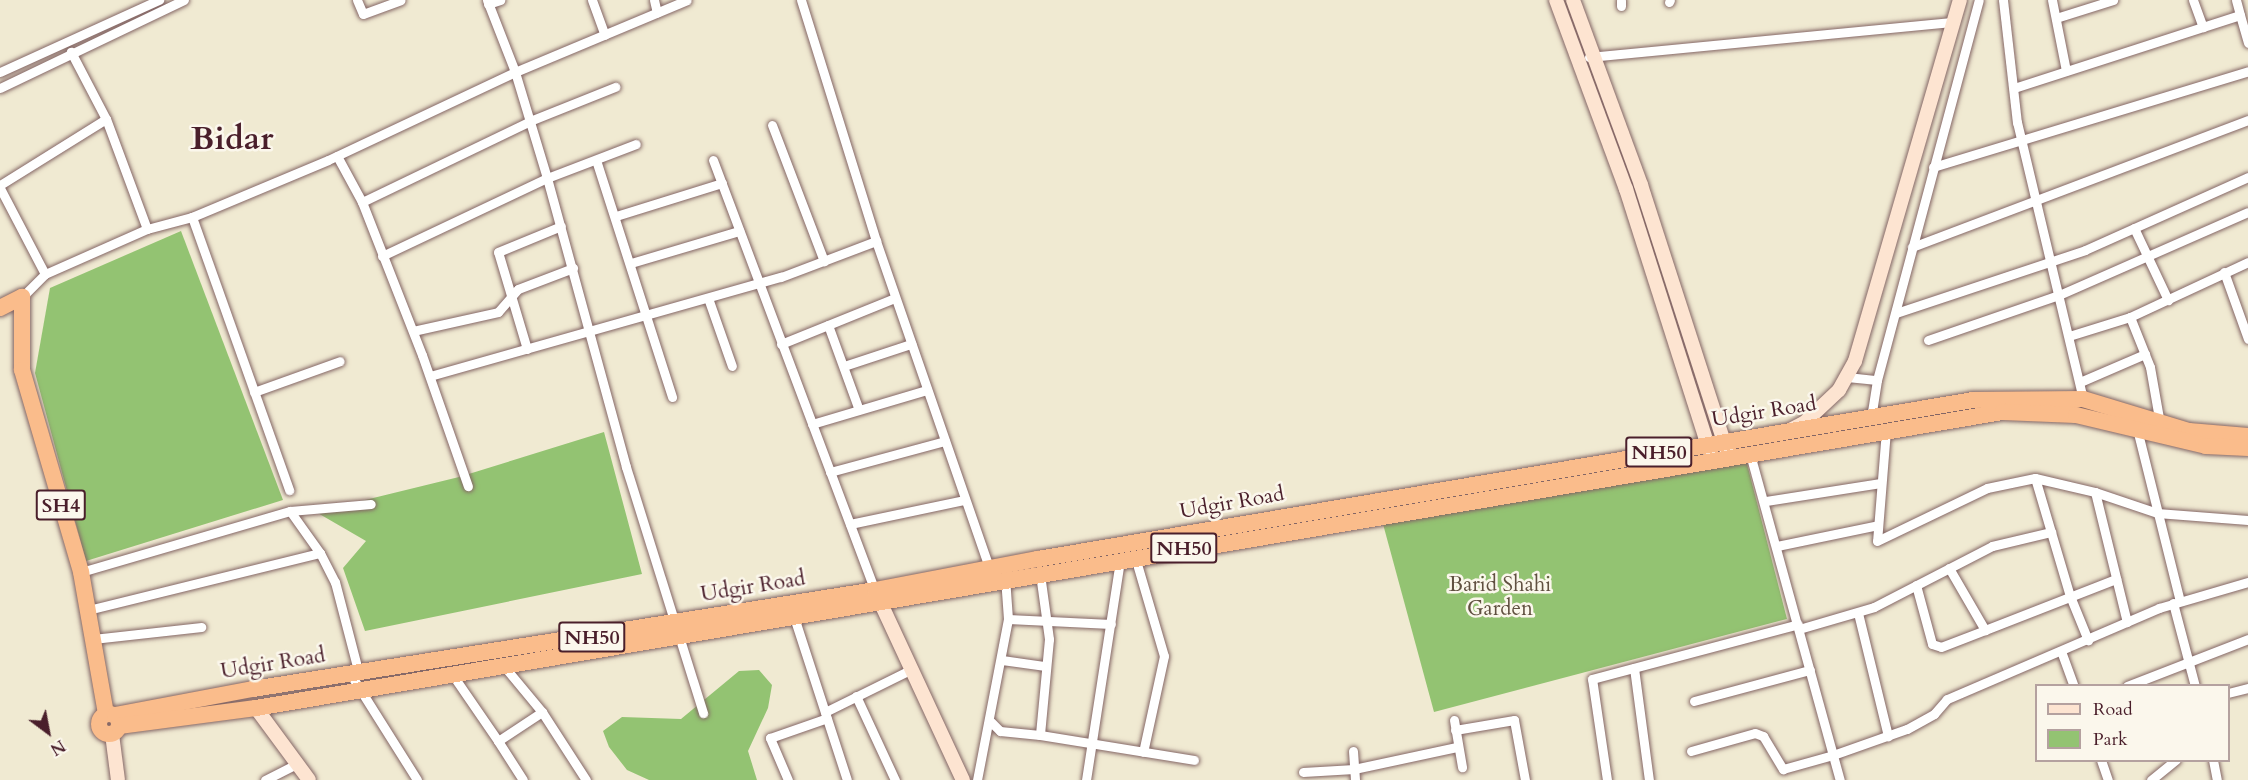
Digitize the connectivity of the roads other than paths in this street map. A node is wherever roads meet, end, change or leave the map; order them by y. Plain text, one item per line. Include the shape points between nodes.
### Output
1 (159, 0) edge
2 (184, 0) edge
3 (357, 0) edge
4 (401, 0) edge
5 (500, 0) edge
6 (592, 0) edge
7 (654, 0) edge
8 (687, 0) edge
9 (801, 0) edge
10 (1556, 0) edge
11 (1573, 0) edge
12 (1960, 0) edge
13 (1979, 0) edge
14 (2003, 0) edge
15 (2052, 0) edge
16 (2114, 0) edge
17 (2193, 0) edge
18 (2235, 0) edge
19 (488, 2) edge
20 (657, 13) junction
21 (2240, 15) junction
22 (2056, 18) junction
23 (1954, 22) junction
24 (2203, 27) junction
25 (605, 35) junction
26 (2248, 44) edge
27 (71, 52) junction
28 (1594, 56) junction
29 (1577, 59) junction
30 (2067, 71) junction
31 (2248, 71) edge
32 (0, 72) edge
33 (515, 72) junction
34 (615, 87) dead end
35 (0, 88) edge
36 (2014, 88) junction
37 (106, 120) junction
38 (2248, 120) edge
39 (530, 121) junction
40 (772, 124) dead end
41 (2021, 141) junction
42 (636, 144) dead end
43 (337, 156) junction
44 (596, 160) junction
45 (713, 160) dead end
46 (1933, 166) junction
47 (2248, 177) edge
48 (547, 178) junction
49 (722, 183) junction
50 (0, 186) edge
51 (362, 202) junction
52 (2033, 202) junction
53 (2248, 212) edge
54 (616, 216) junction
55 (192, 217) junction
56 (561, 226) junction
57 (2134, 228) junction
58 (147, 229) junction
59 (739, 231) junction
60 (876, 241) junction
61 (1912, 247) junction
62 (382, 256) junction
63 (2148, 257) junction
64 (824, 261) junction
65 (2051, 262) junction
66 (2248, 262) edge
67 (631, 263) junction
68 (573, 268) junction
69 (2224, 272) junction
70 (45, 274) junction
71 (759, 284) junction
72 (2059, 295) junction
73 (22, 297) junction
74 (511, 298) junction
75 (708, 298) junction
76 (895, 298) junction
77 (2168, 300) junction
78 (0, 308) edge
79 (1896, 313) junction
80 (647, 316) junction
81 (2130, 316) junction
82 (828, 325) junction
83 (590, 330) junction
84 (413, 331) junction
85 (2069, 336) junction
86 (2248, 339) edge
87 (1928, 340) dead end
88 (781, 344) junction
89 (911, 344) junction
90 (527, 349) junction
91 (2145, 354) junction
92 (340, 361) dead end
93 (732, 366) dead end
94 (844, 366) junction
95 (430, 376) junction
96 (1847, 377) junction
97 (1877, 380) junction
98 (2080, 382) junction
99 (927, 390) junction
100 (254, 392) junction
101 (672, 397) dead end
102 (2083, 399) junction
103 (859, 410) junction
104 (1890, 414) junction
105 (1871, 418) junction
106 (2137, 423) junction
107 (812, 424) junction
108 (2160, 424) junction
109 (1785, 432) junction
110 (1885, 432) junction
111 (2248, 436) edge
112 (945, 441) junction
113 (1715, 448) junction
114 (2248, 448) edge
115 (1750, 454) junction
116 (830, 472) junction
117 (2035, 478) junction
118 (1881, 483) junction
119 (468, 486) dead end
120 (289, 490) dead end
121 (2095, 492) junction
122 (964, 500) junction
123 (1766, 501) junction
124 (371, 504) dead end
125 (290, 511) junction
126 (2157, 513) junction
127 (2248, 520) edge
128 (849, 524) junction
129 (1878, 525) junction
130 (2051, 531) junction
131 (1777, 546) junction
132 (1127, 551) junction
133 (320, 553) junction
134 (1949, 568) junction
135 (81, 573) junction
136 (998, 574) junction
137 (1040, 574) junction
138 (2116, 579) junction
139 (2248, 582) edge
140 (1916, 585) junction
141 (878, 596) junction
142 (2070, 596) junction
143 (2177, 602) junction
144 (88, 610) junction
145 (1858, 613) junction
146 (794, 617) junction
147 (1008, 619) junction
148 (1045, 619) junction
149 (2127, 622) junction
150 (1111, 624) junction
151 (1798, 626) junction
152 (201, 627) dead end
153 (680, 630) junction
154 (1985, 630) junction
155 (93, 639) junction
156 (2248, 639) edge
157 (2088, 640) junction
158 (2061, 651) junction
159 (500, 659) junction
160 (2188, 659) junction
161 (1002, 660) junction
162 (1044, 666) junction
163 (1634, 668) junction
164 (912, 669) junction
165 (1810, 670) junction
166 (452, 674) junction
167 (357, 679) junction
168 (2073, 684) edge
169 (2132, 684) edge
170 (2194, 684) edge
171 (2248, 688) edge
172 (2230, 693) edge
173 (856, 696) junction
174 (1694, 701) dead end
175 (256, 708) junction
176 (542, 712) junction
177 (703, 713) dead end
178 (826, 715) junction
179 (1454, 720) dead end
180 (113, 722) junction
181 (992, 722) junction
182 (1455, 730) junction
183 (1040, 735) junction
184 (1888, 736) junction
185 (498, 741) junction
186 (1093, 744) junction
187 (1457, 747) junction
188 (1353, 751) dead end
189 (1691, 751) dead end
190 (1143, 752) junction
191 (1833, 755) junction
192 (1194, 760) dead end
193 (2102, 762) edge
194 (2174, 762) edge
195 (2213, 762) edge
196 (298, 763) junction
197 (1462, 767) dead end
198 (1354, 769) junction
199 (1303, 772) dead end
200 (892, 779) edge
201 (118, 780) edge
202 (265, 780) edge
203 (309, 780) edge
204 (417, 780) edge
205 (523, 780) edge
206 (586, 780) edge
207 (788, 780) edge
208 (847, 780) edge
209 (963, 780) edge
210 (977, 780) edge
211 (1086, 780) edge
212 (1355, 780) edge
213 (1525, 780) edge
214 (1607, 780) edge
215 (1649, 780) edge
216 (1840, 780) edge
217 (2108, 780) edge
218 (2151, 780) edge
219 (2217, 780) edge

1 - 32 street
2 - 27 street
3 - 4 street via 363,14
5 - 19 street
6 - 25 street
7 - 20 street
8 - 20 street
9 - 60 street
10 - 29 main road
11 - 28 main road
12 - 23 main road
13 - 46 street
14 - 36 street
15 - 22 street
16 - 22 street
17 - 24 street
18 - 21 street
19 - 33 street
20 - 25 street
21 - 24 street
21 - 26 street
22 - 30 street
23 - 28 street
23 - 96 main road via 1894,234
24 - 30 street
25 - 33 street
27 - 35 street
27 - 37 street
28 - 29 street
28 - 113 main road
29 - 113 main road
30 - 36 street
31 - 41 street
33 - 39 street
33 - 43 street
34 - 39 street
36 - 41 street
37 - 50 street
37 - 58 street
38 - 52 street
39 - 48 street
39 - 51 street
40 - 64 street
41 - 46 street
41 - 52 street
42 - 44 street
43 - 51 street
43 - 55 street
44 - 48 street
44 - 54 street
45 - 49 street
46 - 61 street
47 - 57 street
48 - 56 street
48 - 62 street
49 - 54 street
49 - 59 street
50 - 70 street
51 - 62 street
52 - 61 street
52 - 65 street
53 - 63 street
54 - 67 street
55 - 58 street
55 - 100 street
56 - 68 street
56 - 74 street via 498,252
57 - 63 street
57 - 65 street
58 - 70 street
59 - 67 street
59 - 71 street
60 - 64 street
60 - 76 street
61 - 79 street
62 - 84 street
63 - 72 street
63 - 77 street
64 - 71 street
65 - 72 street
65 - 79 street
66 - 69 street
67 - 80 street
68 - 74 street via 518,289
68 - 83 street
69 - 77 street
69 - 86 street
70 - 73 street
71 - 75 street
71 - 88 street
72 - 85 street
72 - 87 street
73 - 78 highway
73 - 135 highway, SH4 via 22,370
74 - 84 street via 498,312
74 - 90 street
75 - 80 street
75 - 93 street
76 - 82 street
76 - 89 street
77 - 81 street
79 - 97 street
80 - 83 street
80 - 101 street
81 - 85 street
81 - 91 street
82 - 88 street
82 - 94 street
83 - 90 street
83 - 153 street via 626,467
84 - 95 street
85 - 98 street
88 - 107 street
89 - 94 street
89 - 99 street
90 - 95 street
91 - 98 street
91 - 108 street
92 - 100 street
94 - 103 street
95 - 119 street
96 - 97 street
96 - 109 main road via 1839,390 1804,423
97 - 105 street
98 - 102 street
99 - 103 street
99 - 112 street
100 - 120 street
102 - 104 highway, Udgir Road / NH50 via 1972,400
102 - 106 highway, Udgir Road / NH50
103 - 107 street
104 - 105 highway, Udgir Road / NH50
104 - 110 street
105 - 109 highway, Udgir Road / NH50
106 - 108 highway, Udgir Road / NH50
106 - 110 highway, Udgir Road / NH50 via 2044,411 2003,412
106 - 114 highway, Udgir Road / NH50 via 2206,446
106 - 126 street
107 - 116 street
108 - 111 highway, Udgir Road / NH50 via 2232,438
109 - 113 highway, Udgir Road / NH50
110 - 115 highway, Udgir Road / NH50
110 - 118 street
112 - 116 street
112 - 122 street
113 - 115 highway, Udgir Road / NH50 via 1729,457
113 - 132 highway, Udgir Road / NH50
115 - 123 street
116 - 128 street
117 - 121 street
117 - 129 street via 1987,488 1876,541
117 - 130 street
118 - 123 street
118 - 129 street
121 - 126 street
121 - 138 street
122 - 128 street
122 - 136 street
123 - 131 street
124 - 125 street
125 - 133 street
125 - 135 street
126 - 127 street
126 - 143 street
128 - 141 street
129 - 131 street
130 - 134 street via 1992,546
130 - 142 street
131 - 151 street
132 - 136 highway, Udgir Road / NH50
132 - 137 highway, Udgir Road / NH50
132 - 150 street
132 - 190 street via 1164,656
133 - 144 street
133 - 167 street via 335,582
134 - 140 street
134 - 154 street
135 - 144 highway, SH4
136 - 137 highway, Udgir Road / NH50
136 - 141 highway, Udgir Road / NH50
136 - 147 street
137 - 148 street
138 - 142 street
138 - 149 street
139 - 143 street
140 - 145 street
140 - 154 street via 1932,644 1941,647
141 - 146 highway, Udgir Road / NH50
141 - 153 highway, Udgir Road / NH50
141 - 164 main road
142 - 154 street
142 - 157 street
143 - 149 street
143 - 160 street
144 - 155 highway, SH4
145 - 151 street
145 - 184 street
146 - 153 highway, Udgir Road / NH50
146 - 178 street
147 - 148 street
147 - 161 street
148 - 150 street
148 - 162 street via 1049,639
149 - 157 street
150 - 186 street
151 - 163 street
151 - 165 street
152 - 155 street
153 - 159 highway, Udgir Road / NH50
153 - 177 street
155 - 180 highway, SH4
156 - 160 street
157 - 158 street
158 - 168 street
158 - 184 street via 1947,699 1934,714
159 - 166 highway, Udgir Road / NH50
159 - 167 highway, Udgir Road / NH50
159 - 176 street
160 - 169 street
160 - 170 street
161 - 162 street
161 - 181 street
162 - 183 street
163 - 214 street via 1592,680
163 - 215 street
164 - 173 street
164 - 209 main road
165 - 174 street
165 - 191 street
166 - 167 highway, Udgir Road / NH50
166 - 185 street
167 - 175 highway, Udgir Road / NH50
167 - 180 highway, Udgir Road / NH50
167 - 204 street
171 - 172 street
173 - 178 street
173 - 200 street
175 - 180 highway, Udgir Road / NH50
175 - 196 main road
176 - 185 street
176 - 206 street
178 - 207 street via 770,738
178 - 208 street
179 - 182 street
180 - 201 main road
181 - 183 street via 1000,731
181 - 210 street
182 - 187 street
182 - 213 street via 1514,720
183 - 186 street
184 - 191 street
185 - 205 street
186 - 190 street
186 - 211 street
187 - 197 street
187 - 198 street
188 - 198 street
189 - 191 street via 1755,733 1762,736 1783,769
190 - 192 street
191 - 216 street
193 - 217 street
194 - 218 street
195 - 219 street
196 - 202 street
196 - 203 main road
198 - 199 street
198 - 212 street

